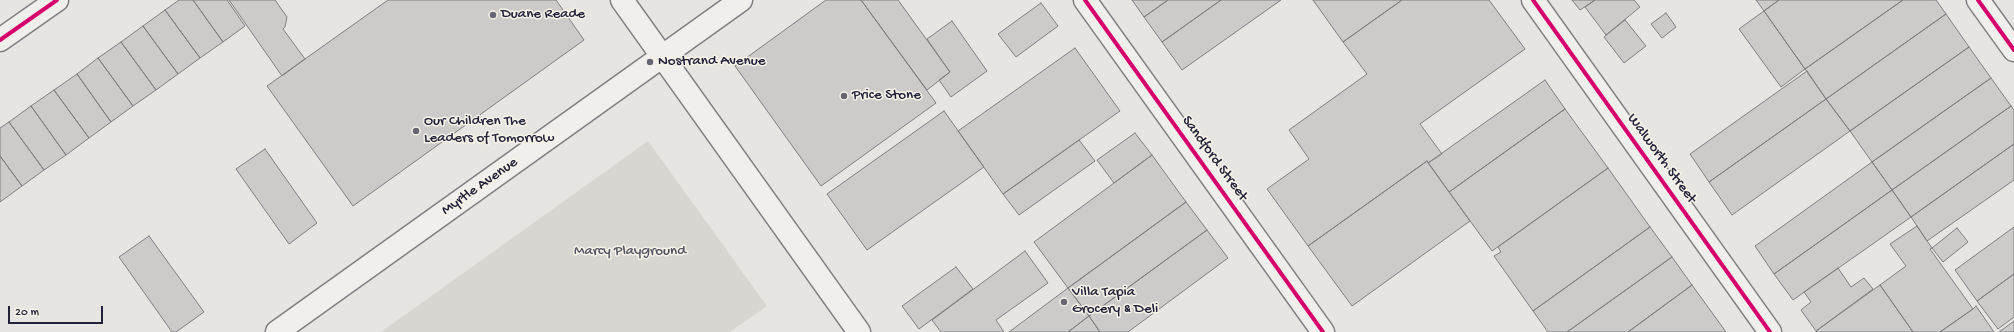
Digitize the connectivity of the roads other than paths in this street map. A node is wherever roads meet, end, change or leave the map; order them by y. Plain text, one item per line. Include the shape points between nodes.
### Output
1 (56, 0) edge
2 (622, 0) edge
3 (741, 0) edge
4 (1085, 0) edge
5 (1533, 0) edge
6 (1978, 0) edge
7 (0, 40) edge
8 (2014, 50) edge
9 (663, 57) junction
10 (277, 332) edge
11 (859, 332) edge
12 (1323, 332) edge
13 (1770, 332) edge

1 - 7 main road
2 - 9 main road
3 - 9 main road, Myrtle Avenue
4 - 12 main road, Sandford Street
5 - 13 main road, Walworth Street
6 - 8 main road
9 - 10 main road, Myrtle Avenue
9 - 11 main road

